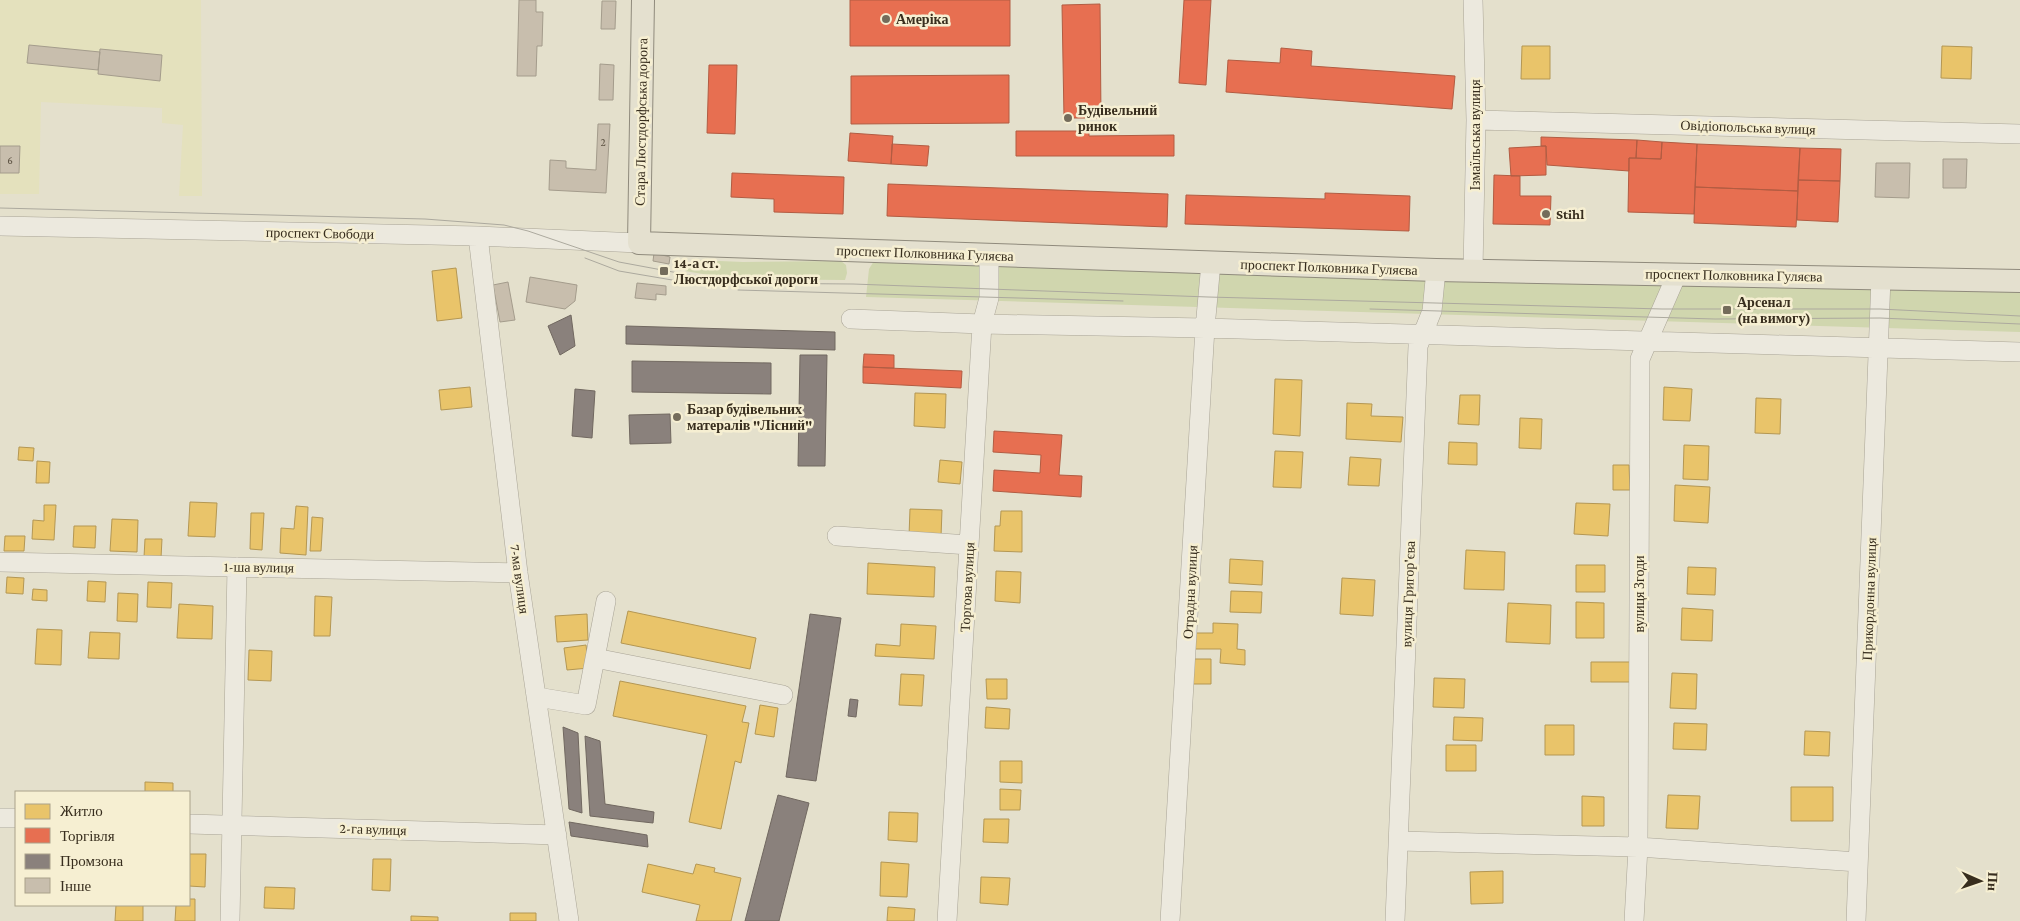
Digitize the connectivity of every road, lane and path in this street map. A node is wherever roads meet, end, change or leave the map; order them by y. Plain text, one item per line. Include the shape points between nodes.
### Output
1 (644, 0) edge
2 (1474, 0) edge
3 (1476, 120) junction
4 (2020, 134) edge
5 (0, 226) edge
6 (478, 236) junction
7 (639, 243) junction
8 (989, 254) junction
9 (1211, 263) junction
10 (1436, 270) junction
11 (1473, 270) junction
12 (1677, 274) junction
13 (1881, 278) junction
14 (2020, 281) edge
15 (851, 319) dead end
16 (982, 324) junction
17 (1205, 328) junction
18 (1422, 335) junction
19 (1647, 342) junction
20 (1879, 348) junction
21 (2020, 352) edge
22 (837, 536) dead end
23 (969, 545) junction
24 (0, 562) edge
25 (237, 567) junction
26 (518, 573) junction
27 (606, 601) dead end
28 (596, 658) junction
29 (783, 695) dead end
30 (537, 697) junction
31 (0, 818) edge
32 (15, 818) edge
33 (190, 824) edge
34 (233, 826) junction
35 (557, 835) junction
36 (1399, 841) junction
37 (1638, 847) junction
38 (1858, 862) junction
39 (230, 921) edge
40 (569, 921) edge
41 (947, 921) edge
42 (1170, 921) edge
43 (1395, 921) edge
44 (1634, 921) edge
45 (1856, 921) edge

1 - 7 main road, Стара Люстдорфська дорога
2 - 3 street, Ізмаїльська вулиця
3 - 4 street, Овідіопольська вулиця
3 - 11 street, Ізмаїльська вулиця
5 - 6 street, проспект Свободи
6 - 7 street, проспект Свободи
6 - 26 street, 7-ма вулиця
7 - 8 main road, проспект Полковника Гуляєва
8 - 9 main road, проспект Полковника Гуляєва
8 - 16 street, Торгова вулиця via 988,298
9 - 10 main road, проспект Полковника Гуляєва
9 - 17 street, Отрадна вулиця
10 - 11 main road, проспект Полковника Гуляєва
10 - 18 street, вулиця Григор'єва via 1432,311
11 - 12 main road, проспект Полковника Гуляєва
12 - 13 main road, проспект Полковника Гуляєва
12 - 19 street, вулиця Згоди
13 - 14 main road, проспект Полковника Гуляєва
13 - 20 street, Прикордонна вулиця
15 - 16 street
16 - 17 street
16 - 23 street, Торгова вулиця
17 - 18 street
17 - 42 street, Отрадна вулиця
18 - 19 street
18 - 36 street, вулиця Григор'єва via 1418,346
19 - 20 street
19 - 37 street, вулиця Згоди via 1640,359
20 - 21 street
20 - 38 street, Прикордонна вулиця
22 - 23 street
23 - 41 street, Торгова вулиця
24 - 25 street, 1-ша вулиця
25 - 26 street, 1-ша вулиця
25 - 34 street
26 - 30 street, 7-ма вулиця
27 - 28 street
28 - 29 street
28 - 30 street via 586,705
30 - 35 street, 7-ма вулиця
31 - 32 street
33 - 34 street, 2-га вулиця
34 - 35 street, 2-га вулиця
34 - 39 street
35 - 40 street, 7-ма вулиця
36 - 37 street
36 - 43 street, вулиця Григор'єва
37 - 38 street
37 - 44 street, вулиця Згоди
38 - 45 street, Прикордонна вулиця

